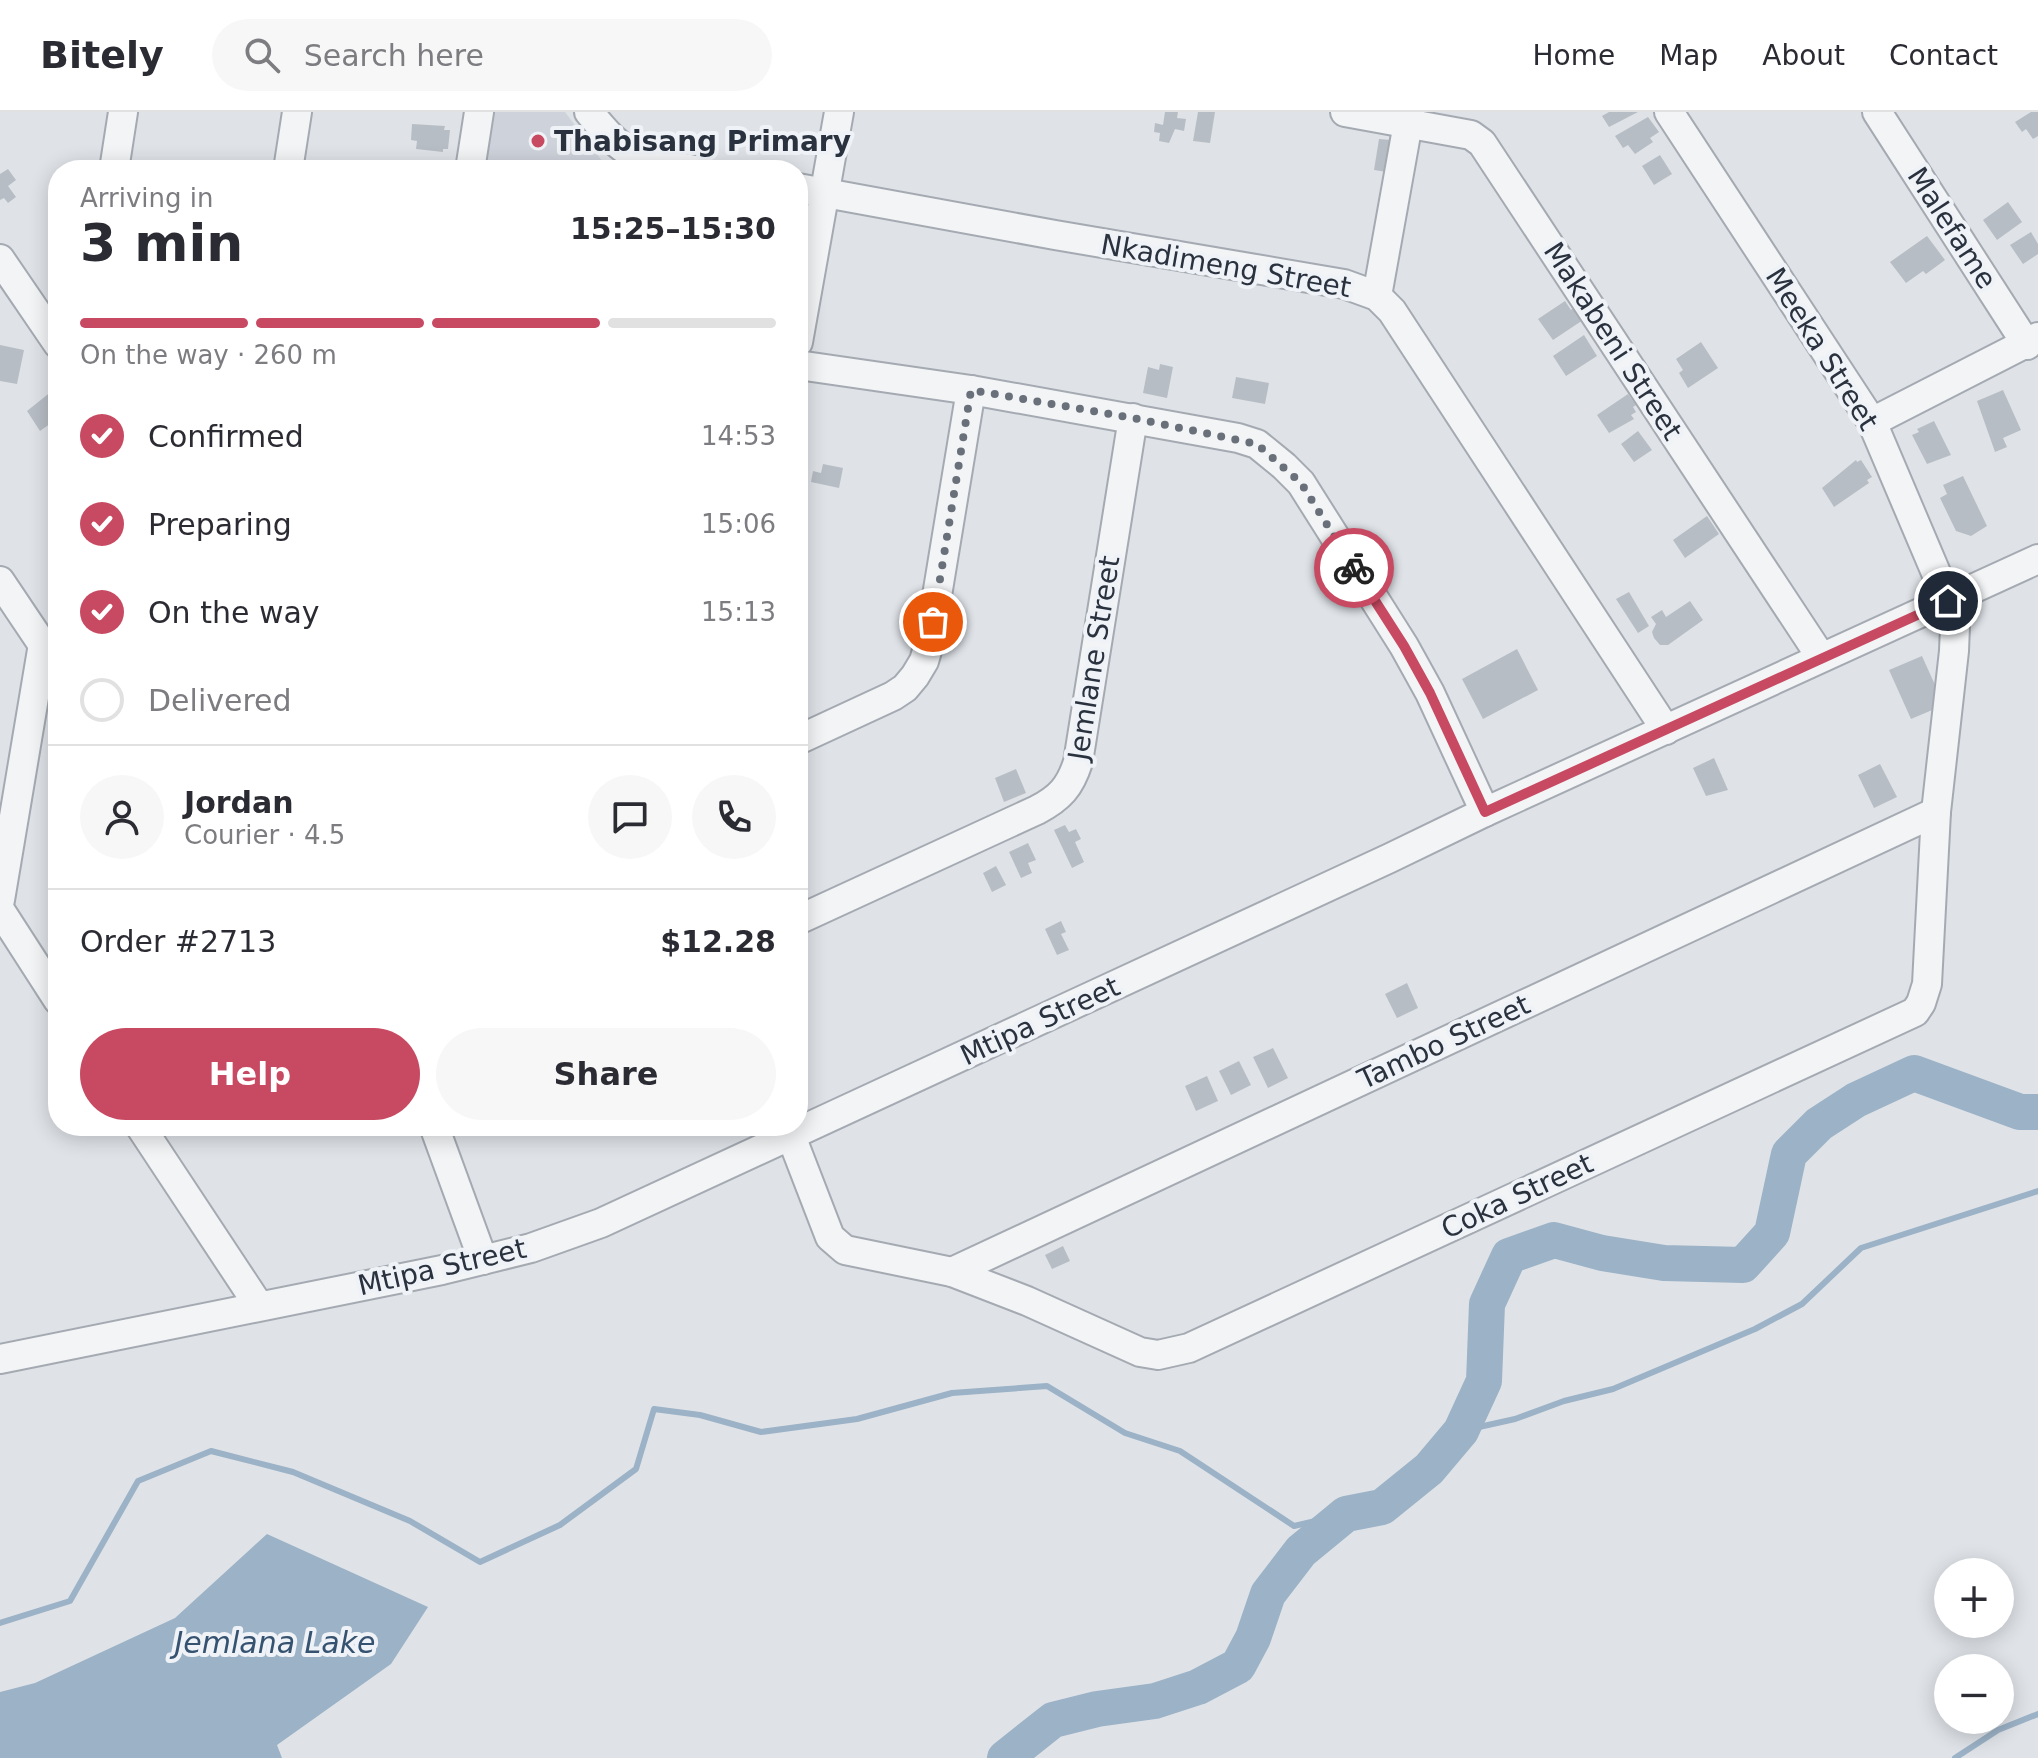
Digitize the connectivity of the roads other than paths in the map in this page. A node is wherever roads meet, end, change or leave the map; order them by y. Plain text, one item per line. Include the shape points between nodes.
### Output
1 (123, 112) edge
2 (297, 112) edge
3 (479, 112) edge
4 (589, 112) edge
5 (839, 112) edge
6 (1345, 112) edge
7 (1669, 112) edge
8 (1877, 112) edge
9 (1410, 118) edge
10 (116, 160) edge
11 (290, 160) edge
12 (472, 160) edge
13 (647, 160) edge
14 (811, 190) edge
15 (808, 225) edge
16 (0, 259) edge
17 (1377, 296) junction
18 (48, 329) edge
19 (2032, 341) edge
20 (808, 366) edge
21 (971, 390) junction
22 (1133, 418) junction
23 (1872, 422) junction
24 (2038, 559) edge
25 (0, 581) edge
26 (1948, 601) junction
27 (48, 653) edge
28 (1821, 657) junction
29 (48, 666) edge
30 (1666, 730) junction
31 (808, 735) edge
32 (1485, 812) junction
33 (1936, 812) junction
34 (0, 900) edge
35 (0, 910) edge
36 (808, 915) edge
37 (48, 984) edge
38 (808, 1128) edge
39 (147, 1136) edge
40 (438, 1136) edge
41 (791, 1136) joint
42 (483, 1260) junction
43 (952, 1272) junction
44 (259, 1306) junction
45 (0, 1359) edge

1 - 10 street
2 - 11 street
3 - 12 street
4 - 13 street via 629,154
5 - 14 street
6 - 9 street, Makabeni Street
7 - 23 street, Meeka Street
8 - 19 street, Malefame
9 - 17 street
9 - 28 street, Makabeni Street via 1482,143
14 - 15 street
14 - 17 street, Nkadimeng Street via 1344,284
16 - 18 street
17 - 30 street, Nkadimeng Street via 1392,311
19 - 23 street
20 - 21 street
21 - 22 street
21 - 31 street via 924,661 893,696
22 - 32 street via 1257,444 1301,483 1404,646
22 - 36 street, Jemlane Street via 1078,762 1068,787 1037,810
23 - 26 street, Meeka Street
24 - 26 street, Mtipa Street
25 - 27 street
26 - 28 street, Mtipa Street
26 - 33 street, Coka Street via 1954,651
28 - 30 street, Mtipa Street
29 - 34 street
30 - 32 street, Mtipa Street
32 - 38 street, Mtipa Street
33 - 43 street, Tambo Street
33 - 43 street, Coka Street via 1927,984 1915,1012 1901,1019 1171,1354 1140,1352
35 - 37 street
39 - 44 street
40 - 42 street
41 - 42 street, Mtipa Street via 601,1223
41 - 43 street, Coka Street via 836,1245 867,1257
42 - 44 street, Mtipa Street
44 - 45 street, Mtipa Street

